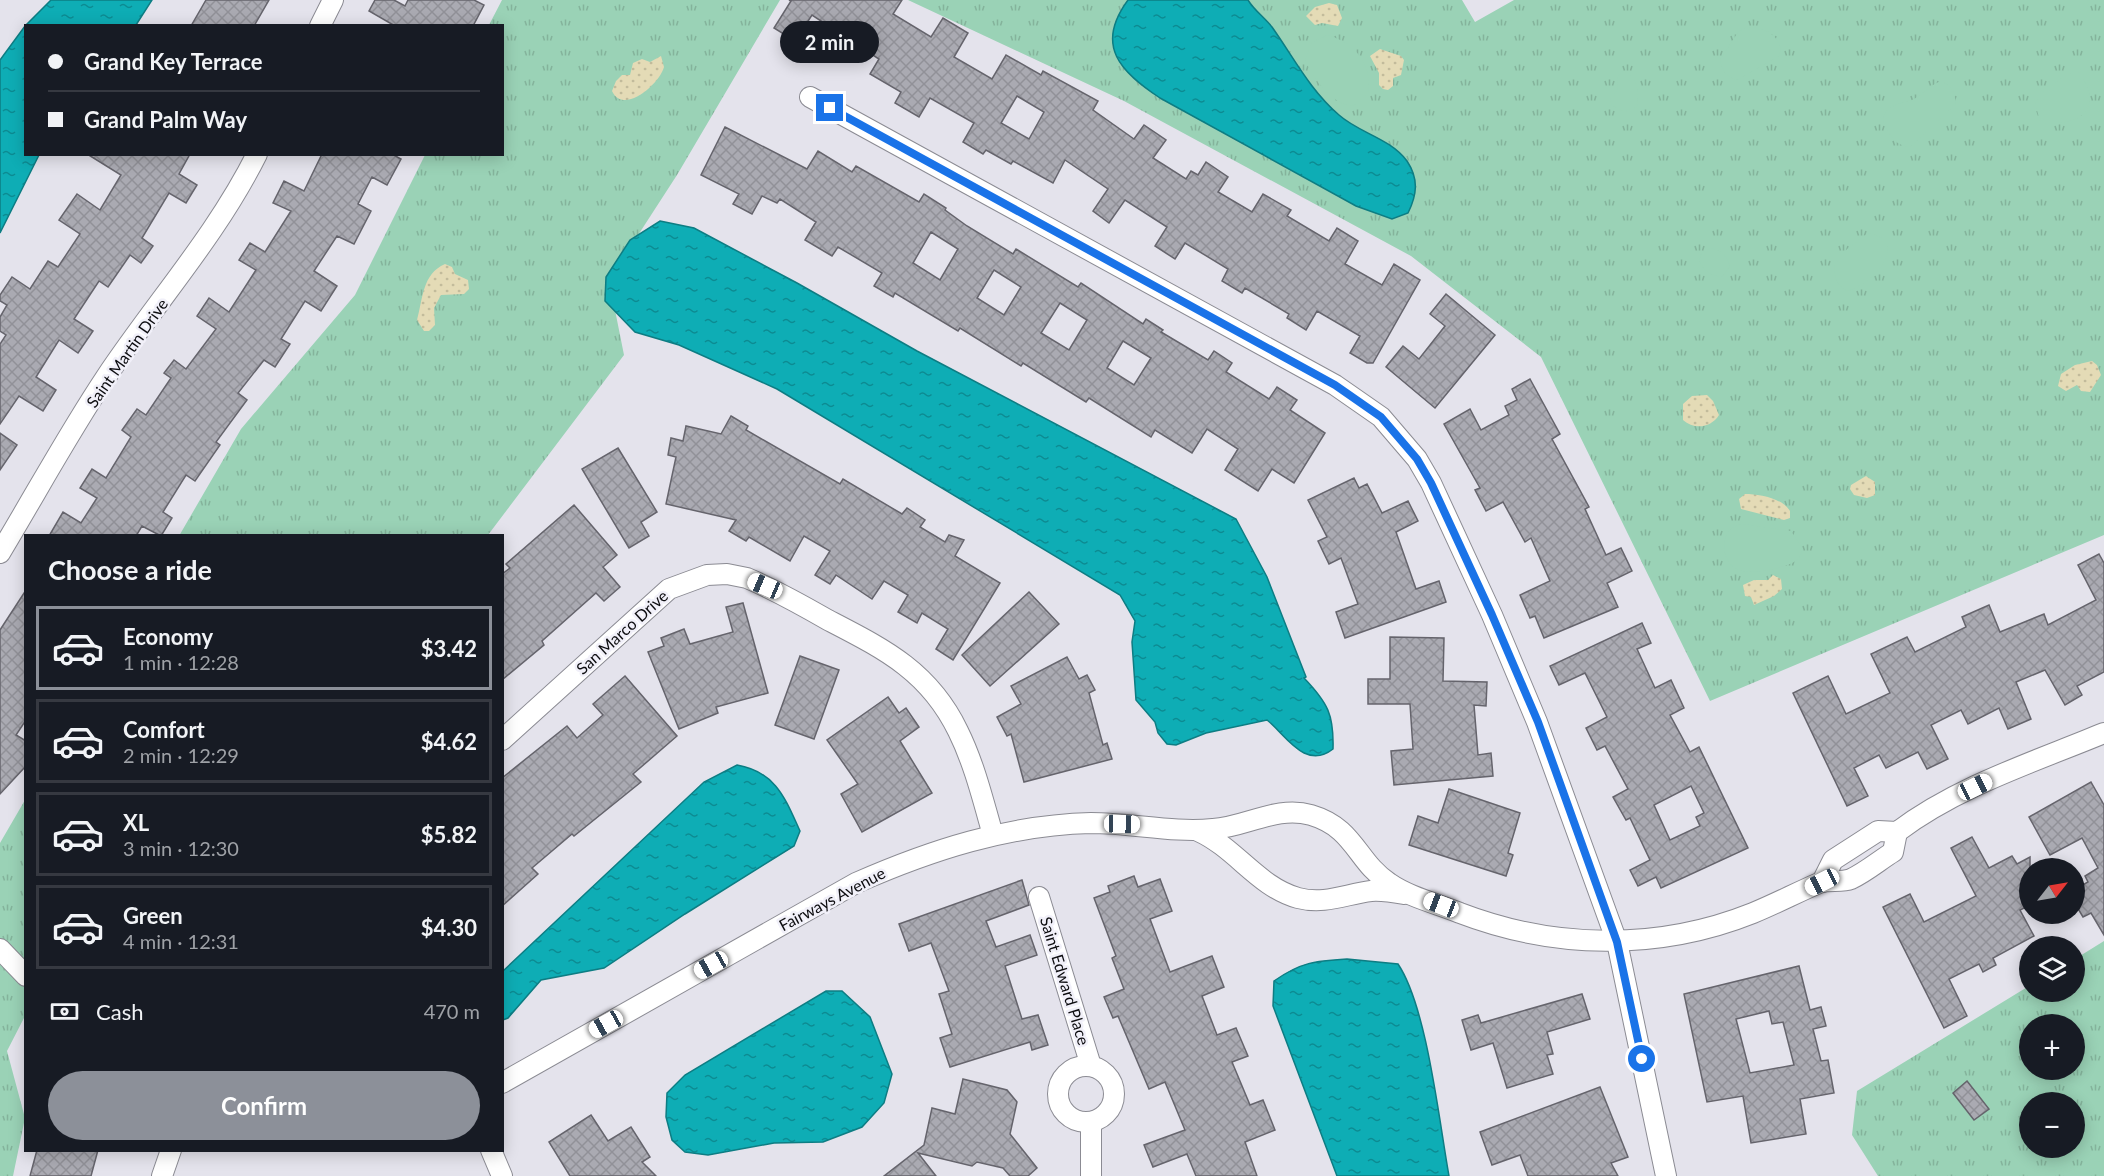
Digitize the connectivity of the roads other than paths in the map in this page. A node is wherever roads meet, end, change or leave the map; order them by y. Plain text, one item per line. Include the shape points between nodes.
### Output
1 (333, 0) edge
2 (321, 24) edge
3 (810, 97) dead end
4 (256, 156) edge
5 (0, 553) edge
6 (2104, 733) edge
7 (504, 738) edge
8 (1196, 830) junction
9 (993, 835) junction
10 (1039, 897) dead end
11 (1421, 897) junction
12 (1617, 942) junction
13 (0, 948) edge
14 (24, 974) edge
15 (1091, 1066) junction
16 (504, 1082) edge
17 (1090, 1122) junction
18 (170, 1152) edge
19 (492, 1152) edge
20 (162, 1176) edge
21 (502, 1176) edge
22 (1090, 1176) edge
23 (1666, 1176) edge

1 - 2 street
3 - 12 street via 1335,385 1381,417 1400,437 1431,483 1492,615 1538,722
4 - 5 street, Saint Martin Drive via 199,250 106,377
6 - 12 street, Fairways Avenue via 1982,784 1924,812 1897,832 1878,831 1833,860 1822,882 1751,914 1696,931
7 - 9 street, San Marco Drive via 669,589 707,575 727,574 747,578 896,656 920,677 958,730
8 - 9 street, Fairways Avenue via 1089,823
8 - 11 street, Fairways Avenue via 1221,843 1263,880 1299,898 1322,901 1370,891
8 - 11 street, Fairways Avenue via 1233,826 1286,812 1307,814 1342,830 1389,883
9 - 16 street, Fairways Avenue via 909,860 856,883
10 - 15 street, Saint Edward Place
11 - 12 street, Fairways Avenue via 1499,928 1548,938
12 - 23 street
13 - 14 street
15 - 17 street, Saint Edward Place via 1108,1076 1114,1094 1107,1113
15 - 17 street, Saint Edward Place via 1071,1069 1057,1090 1066,1115
17 - 22 street
18 - 20 street
19 - 21 street

